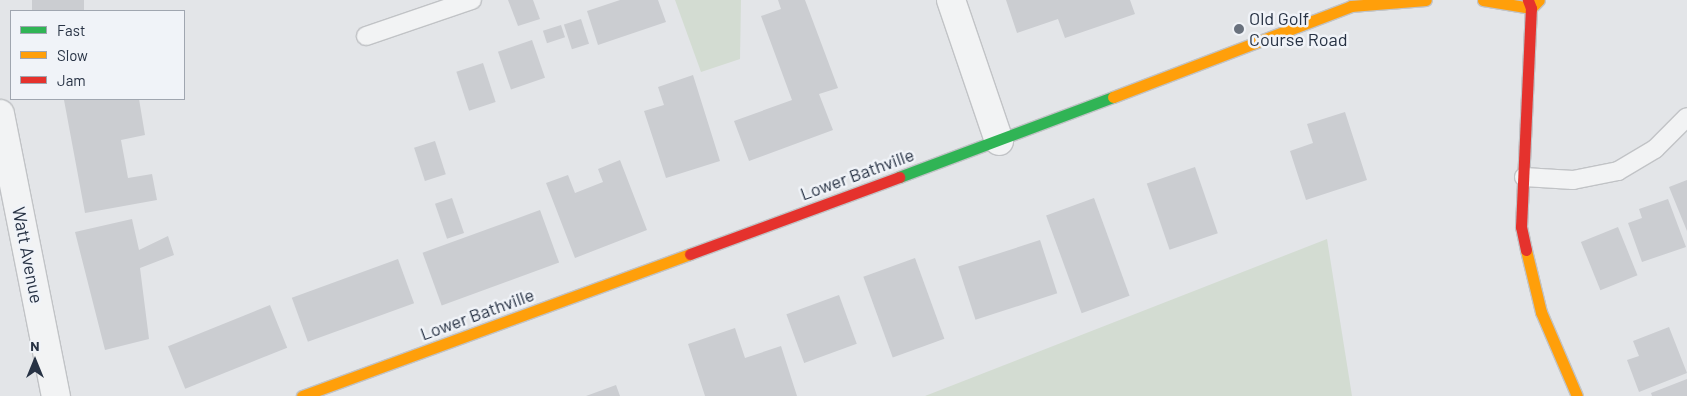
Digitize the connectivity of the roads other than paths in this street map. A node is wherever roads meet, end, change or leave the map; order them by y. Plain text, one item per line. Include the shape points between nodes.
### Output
1 (472, 0) edge
2 (951, 0) edge
3 (1426, 0) edge
4 (1483, 0) edge
5 (1532, 3) edge
6 (366, 36) dead end
7 (0, 114) edge
8 (1687, 117) edge
9 (1000, 141) junction
10 (1524, 176) junction
11 (56, 396) edge
12 (302, 396) edge
13 (1578, 396) edge

1 - 6 lane
2 - 9 street
3 - 9 main road, Lower Bathville via 1351,6
4 - 5 main road
5 - 10 main road
7 - 11 street, Watt Avenue
8 - 10 lane via 1655,149 1618,171 1573,180
9 - 12 main road, Lower Bathville
10 - 13 main road via 1521,227 1542,312

